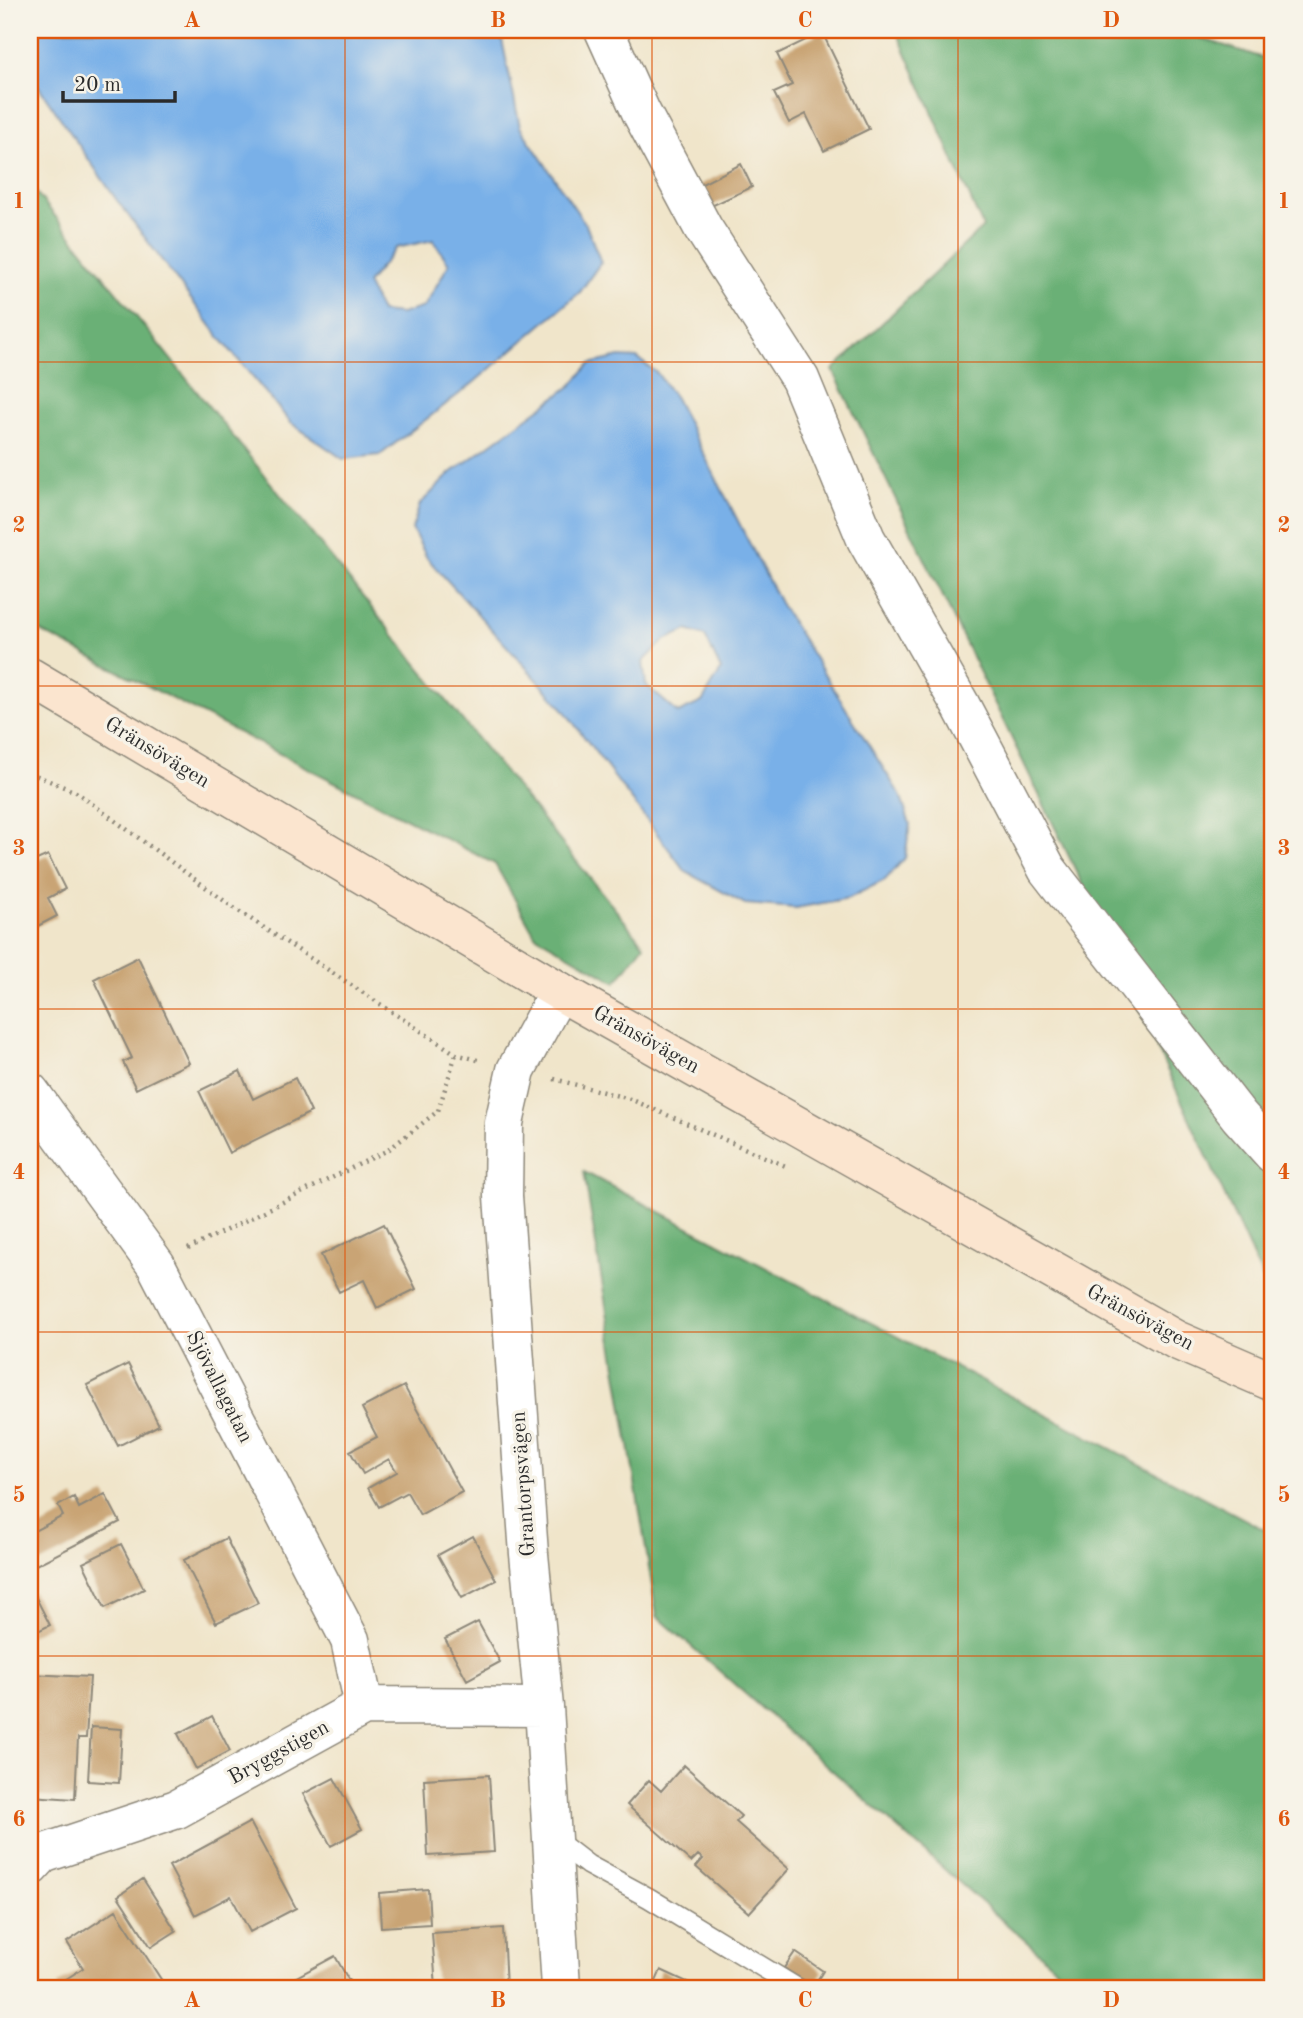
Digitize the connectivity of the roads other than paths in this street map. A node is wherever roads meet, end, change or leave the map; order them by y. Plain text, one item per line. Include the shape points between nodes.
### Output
1 (604, 30) edge
2 (30, 677) edge
3 (559, 991) junction
4 (30, 1092) edge
5 (1273, 1154) edge
6 (1273, 1382) edge
7 (365, 1706) junction
8 (544, 1707) junction
9 (552, 1837) junction
10 (30, 1867) edge
11 (561, 1988) edge
12 (797, 1988) edge

1 - 5 street via 641,112 703,228 800,379 866,539 1047,869
2 - 3 street, Gränsövägen
3 - 6 street, Gränsövägen via 1176,1340
3 - 8 street, Grantorpsvägen via 516,1070 503,1123 503,1196
4 - 7 street, Sjövallagatan via 156,1265 350,1640
7 - 8 street, Bryggstigen
7 - 10 street, Bryggstigen via 177,1809 42,1854
8 - 9 street, Grantorpsvägen
9 - 11 street, Grantorpsvägen
9 - 12 lane via 588,1865

